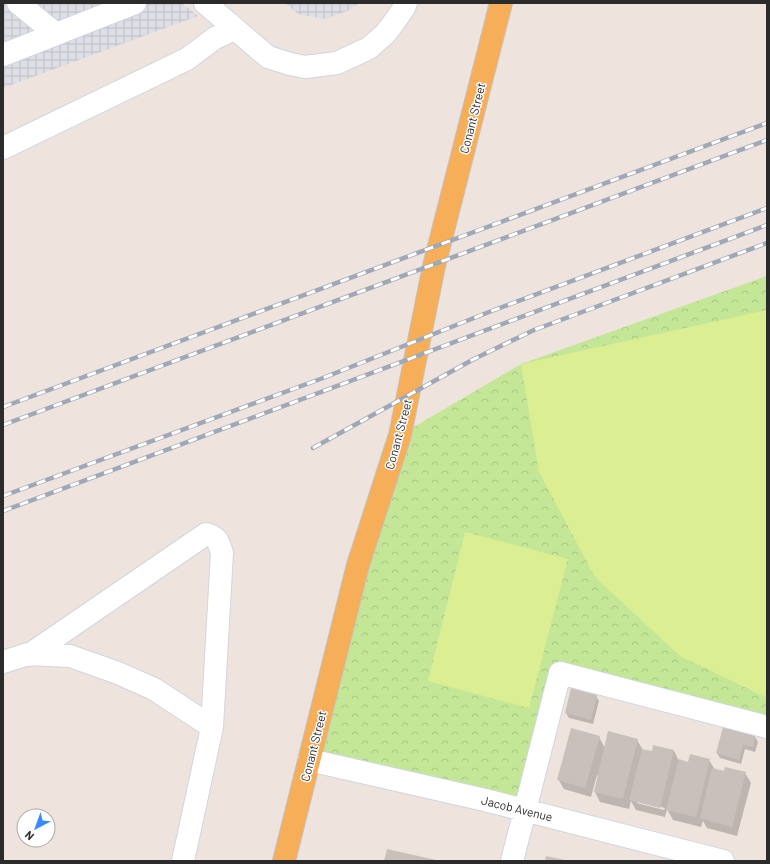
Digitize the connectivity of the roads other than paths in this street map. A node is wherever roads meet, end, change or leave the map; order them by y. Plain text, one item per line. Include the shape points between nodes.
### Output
1 (18, 3) edge
2 (205, 3) edge
3 (406, 3) edge
4 (501, 3) edge
5 (132, 4) edge
6 (235, 29) junction
7 (56, 34) junction
8 (3, 55) edge
9 (3, 148) edge
10 (28, 655) dead end
11 (3, 662) edge
12 (212, 727) junction
13 (767, 727) edge
14 (309, 760) junction
15 (525, 810) junction
16 (182, 861) edge
17 (284, 861) edge
18 (512, 861) edge
19 (723, 861) edge

1 - 7 street
2 - 6 street
3 - 6 street via 392,26 375,44 337,63 305,67 268,58
4 - 14 main road, Conant Street via 434,266 400,435 358,565
5 - 7 street
6 - 9 street via 215,38 187,59
7 - 8 street
10 - 12 street via 206,534 215,536 222,554
11 - 12 street via 28,654 70,656 118,672 154,689
12 - 16 street
13 - 15 street via 560,673
14 - 15 street, Jacob Avenue
14 - 17 main road, Conant Street
15 - 18 street
15 - 19 street, Jacob Avenue

